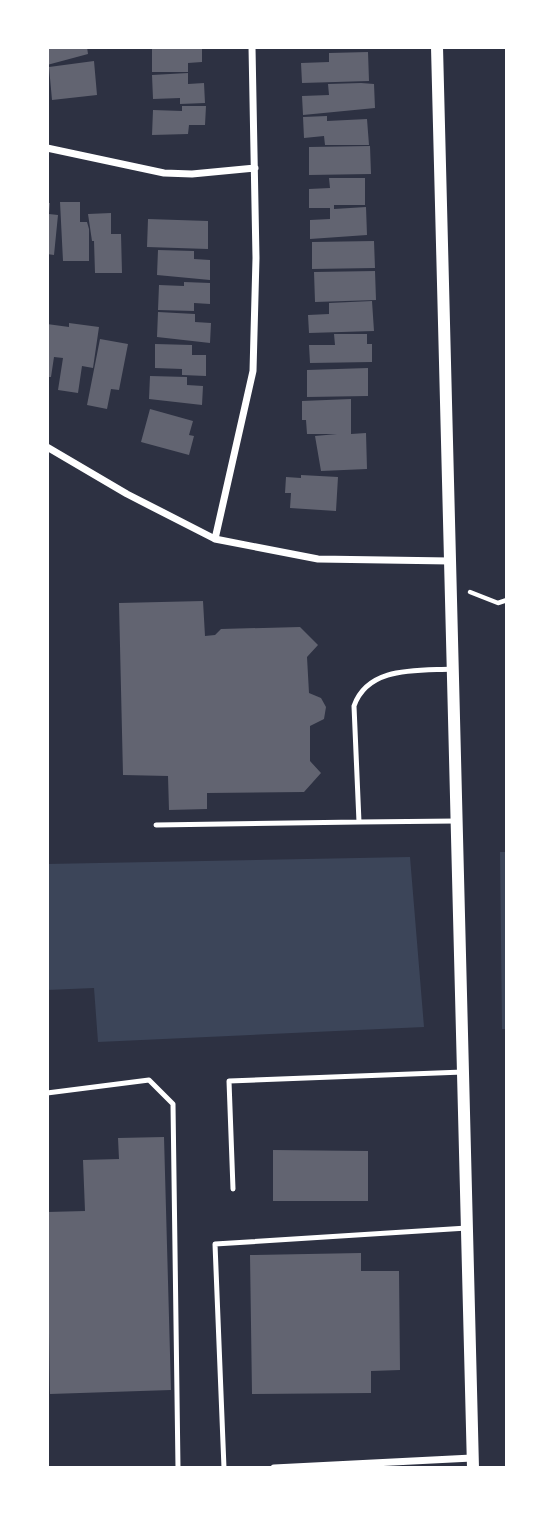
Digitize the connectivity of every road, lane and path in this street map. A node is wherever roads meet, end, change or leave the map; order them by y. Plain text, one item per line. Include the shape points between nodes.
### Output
1 (252, 47) edge
2 (437, 47) edge
3 (47, 148) edge
4 (255, 168) junction
5 (47, 447) edge
6 (215, 539) junction
7 (450, 561) junction
8 (470, 592) dead end
9 (507, 600) edge
10 (452, 669) junction
11 (456, 821) junction
12 (359, 822) junction
13 (156, 825) dead end
14 (463, 1072) junction
15 (47, 1093) edge
16 (233, 1189) dead end
17 (467, 1227) junction
18 (472, 1463) edge
19 (178, 1468) edge
20 (224, 1468) edge
21 (274, 1468) edge

1 - 4 street
2 - 7 street
3 - 4 street via 164,173
4 - 6 street via 253,371
5 - 6 street
6 - 7 street via 318,559
7 - 10 street
8 - 9 path via 498,603
10 - 11 street
10 - 12 lane via 397,672 359,691 354,706
11 - 12 lane
11 - 14 street
12 - 13 lane
14 - 16 lane via 229,1080
14 - 17 street
15 - 19 lane via 149,1080 173,1104
17 - 18 street
17 - 20 lane via 215,1244
18 - 21 street

